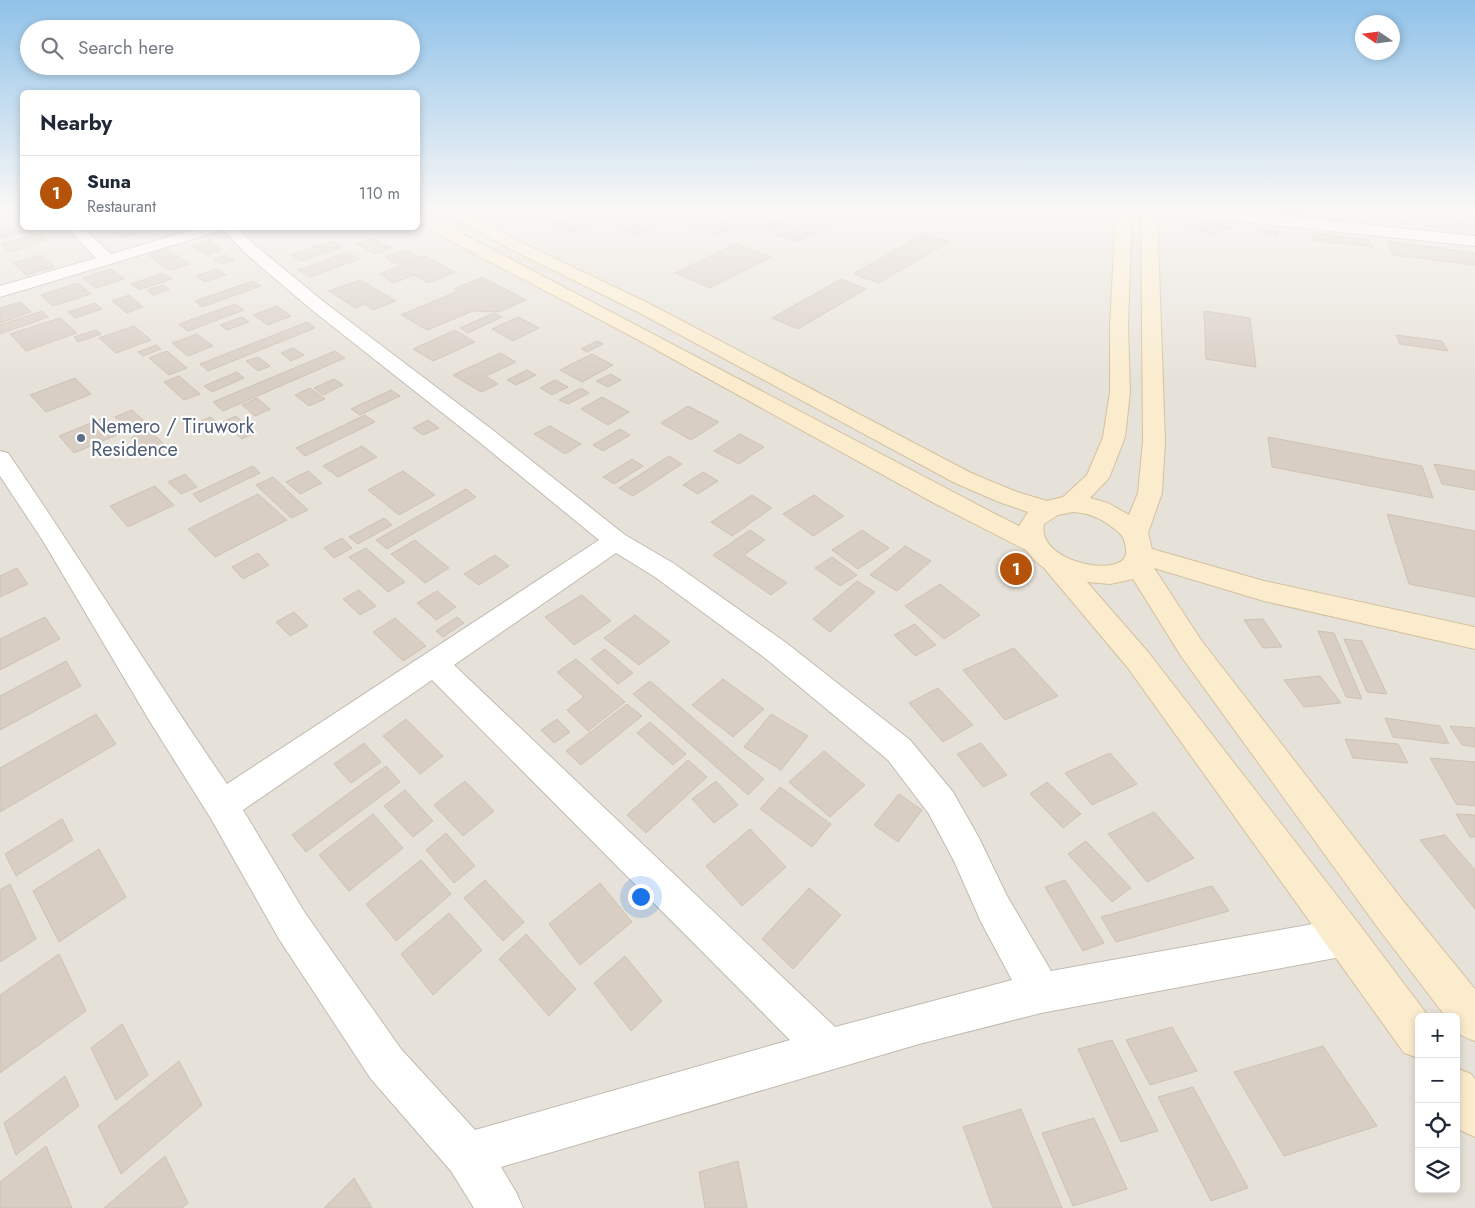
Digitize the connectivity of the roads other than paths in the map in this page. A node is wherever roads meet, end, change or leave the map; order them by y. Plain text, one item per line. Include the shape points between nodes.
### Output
1 (83, 267) edge
2 (272, 267) edge
3 (512, 267) edge
4 (560, 267) edge
5 (1122, 267) edge
6 (1150, 267) edge
7 (0, 292) edge
8 (0, 458) edge
9 (1070, 504) junction
10 (1045, 509) junction
11 (616, 541) junction
12 (1137, 550) junction
13 (1044, 553) junction
14 (1475, 638) edge
15 (434, 664) junction
16 (222, 806) junction
17 (1346, 937) junction
18 (1041, 993) junction
19 (1475, 1021) edge
20 (1415, 1032) edge
21 (829, 1050) junction
22 (1460, 1095) edge
23 (1475, 1115) edge
24 (467, 1155) junction
25 (500, 1208) edge

1 - 7 street
2 - 11 street
3 - 13 main road
4 - 10 main road via 642,307 963,478
5 - 9 main road via 1120,392 1114,437 1097,478
6 - 12 main road via 1154,441 1150,493
8 - 16 street
9 - 10 main road
9 - 12 main road via 1085,505 1114,515 1126,524
10 - 13 main road via 1036,516 1031,534
11 - 15 street
11 - 18 street via 664,570 774,650 899,750 941,803
12 - 13 main road via 1128,570 1101,576 1069,570
12 - 14 main road via 1186,570
12 - 19 main road via 1191,648 1390,914
13 - 17 main road via 1138,660
15 - 16 street
15 - 21 street
16 - 24 street via 292,926 386,1064
17 - 18 street
17 - 20 main road
18 - 21 street
21 - 24 street
22 - 23 main road
24 - 25 street

